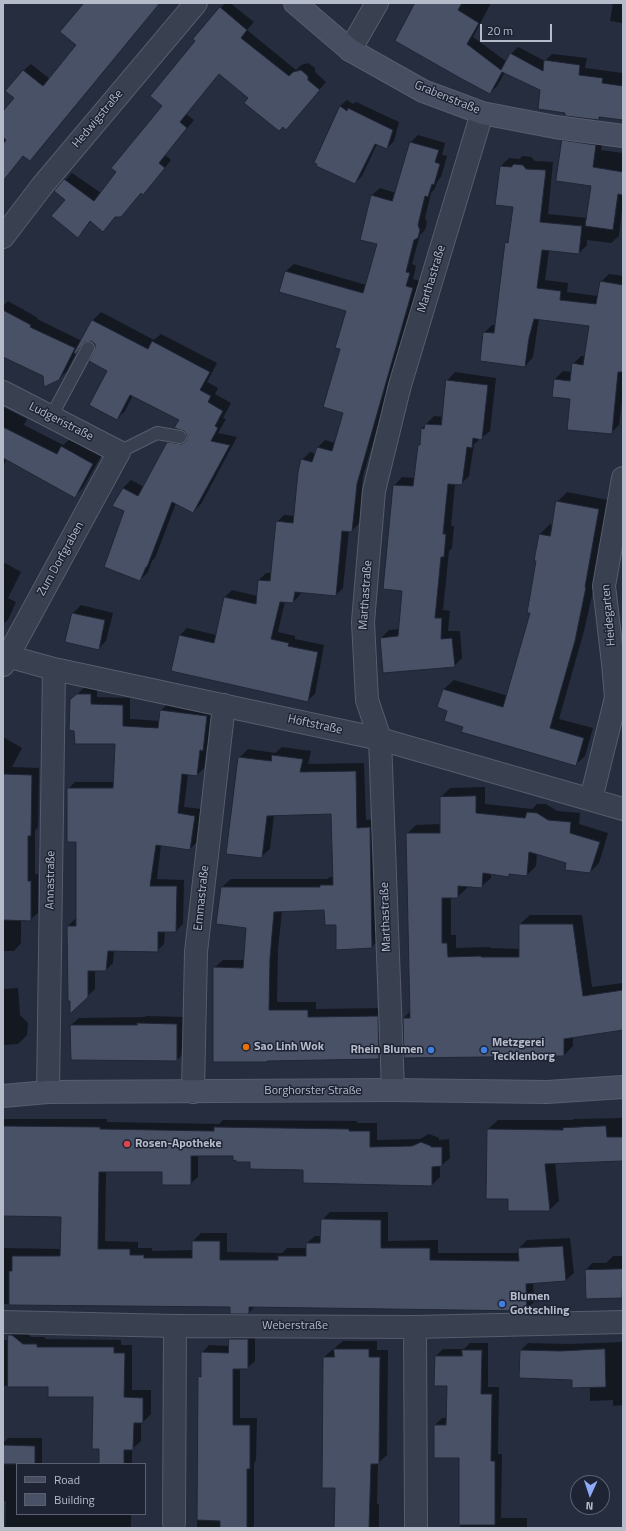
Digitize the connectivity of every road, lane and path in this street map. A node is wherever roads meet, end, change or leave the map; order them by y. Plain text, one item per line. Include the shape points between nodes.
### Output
1 (196, 3) edge
2 (295, 3) edge
3 (377, 3) edge
4 (350, 50) junction
5 (482, 113) junction
6 (623, 136) edge
7 (3, 237) edge
8 (88, 348) dead end
9 (3, 392) edge
10 (51, 417) junction
11 (180, 437) dead end
12 (120, 452) junction
13 (623, 478) edge
14 (4, 659) edge
15 (54, 668) junction
16 (224, 705) junction
17 (380, 739) junction
18 (591, 799) junction
19 (623, 809) edge
20 (623, 1087) edge
21 (393, 1090) junction
22 (48, 1092) junction
23 (193, 1092) junction
24 (3, 1096) edge
25 (3, 1322) edge
26 (623, 1322) edge
27 (175, 1326) junction
28 (416, 1327) junction
29 (174, 1523) dead end
30 (416, 1528) edge

1 - 7 street, Hedwigstraße via 42,186
2 - 4 main road, Grabenstraße
3 - 4 street
4 - 5 main road, Grabenstraße via 423,91
5 - 6 main road, Grabenstraße via 554,127
5 - 17 street, Marthastraße via 400,385 374,490 363,622 367,700
8 - 10 lane
9 - 10 street, Ludgeristraße
10 - 12 street, Ludgeristraße
11 - 12 lane via 157,433
12 - 14 street, Zum Dorfgraben
13 - 18 street, Heidegarten via 604,586 616,698
14 - 15 street, Höftstraße
15 - 16 street, Höftstraße
15 - 22 street, Annastraße
16 - 17 street, Höftstraße
16 - 23 street, Emmastraße via 196,952
17 - 18 street, Höftstraße
17 - 21 street, Marthastraße
18 - 19 street, Höftstraße
20 - 21 main road, Borghorster Straße via 547,1092
21 - 23 main road, Borghorster Straße
22 - 23 main road, Borghorster Straße
22 - 24 main road, Borghorster Straße
25 - 27 street, Weberstraße
26 - 28 street, Weberstraße
27 - 28 street, Weberstraße
27 - 29 street
28 - 30 street

